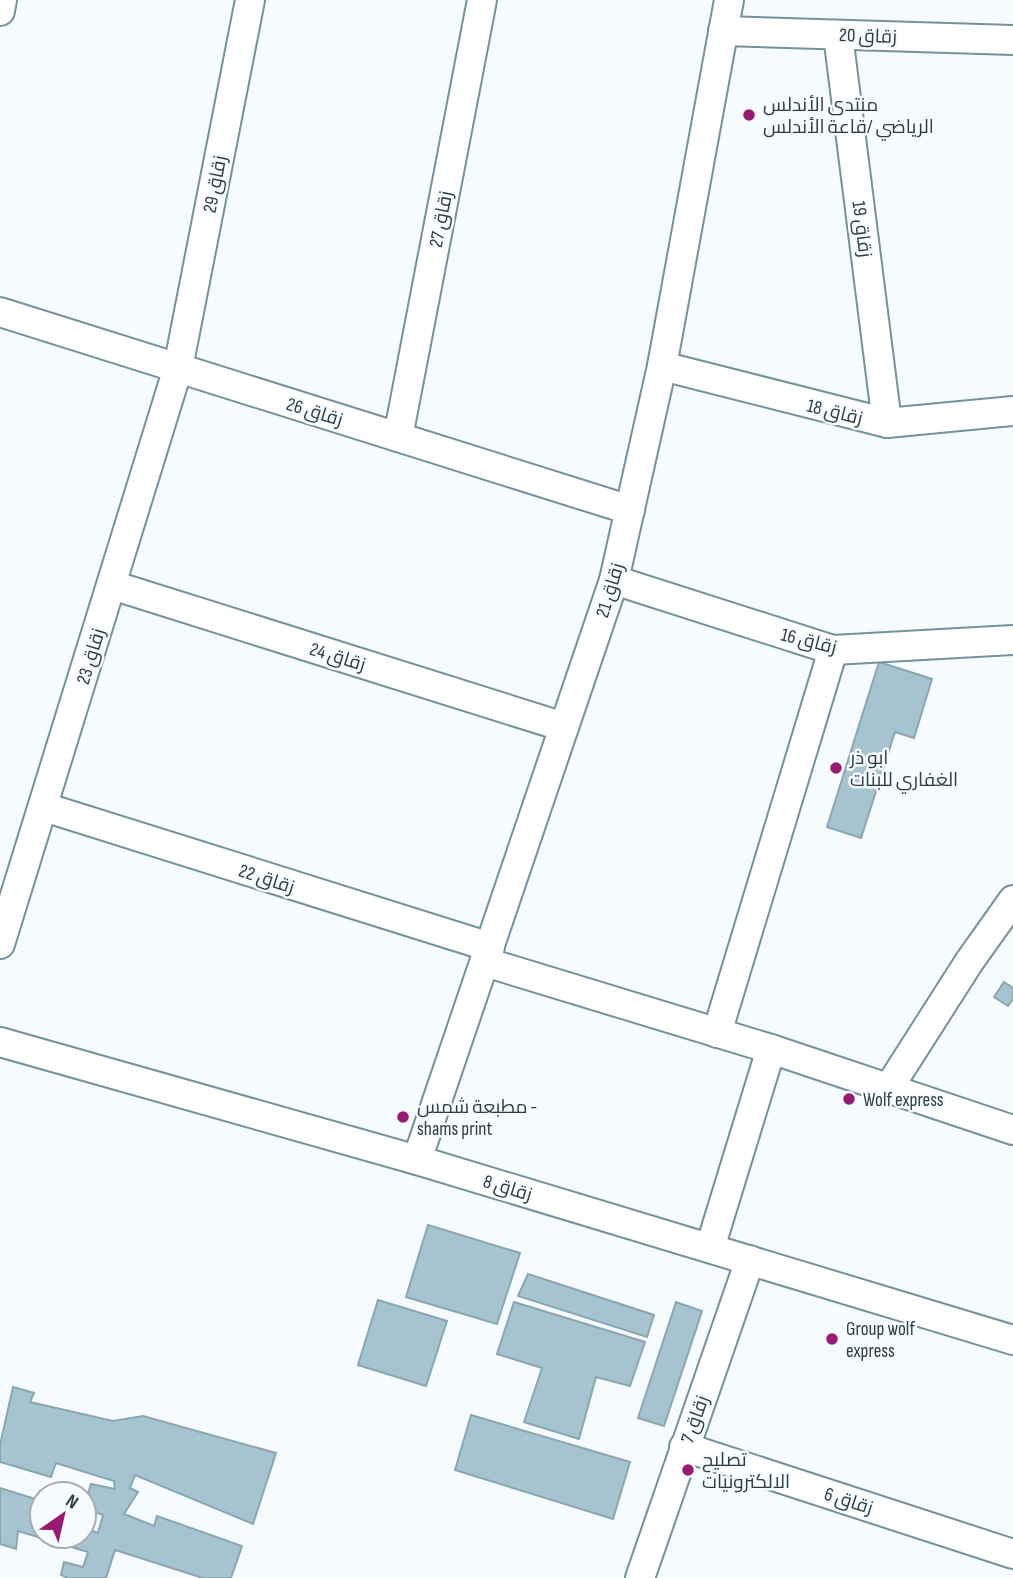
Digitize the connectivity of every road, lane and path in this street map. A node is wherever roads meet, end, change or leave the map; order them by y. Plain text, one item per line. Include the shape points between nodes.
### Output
1 (2, 0) edge
2 (250, 0) edge
3 (482, 0) edge
4 (729, 0) edge
5 (0, 11) edge
6 (723, 31) junction
7 (838, 35) junction
8 (1013, 40) edge
9 (0, 313) edge
10 (662, 366) junction
11 (178, 368) junction
12 (1013, 411) edge
13 (887, 423) junction
14 (398, 437) junction
15 (630, 510) junction
16 (614, 580) junction
17 (112, 585) junction
18 (1013, 640) edge
19 (833, 650) junction
20 (564, 727) junction
21 (44, 807) junction
22 (1013, 900) edge
23 (0, 944) edge
24 (488, 954) junction
25 (717, 1032) junction
26 (0, 1042) edge
27 (771, 1049) junction
28 (888, 1089) junction
29 (1013, 1130) edge
30 (417, 1160) junction
31 (710, 1248) junction
32 (750, 1260) junction
33 (1013, 1340) edge
34 (684, 1447) junction
35 (1013, 1554) edge
36 (640, 1578) edge

1 - 5 street
2 - 11 street, زقاق 29
3 - 14 street, زقاق 27
4 - 6 street, زقاق 21
6 - 7 street, زقاق 20
6 - 10 street, زقاق 21
7 - 8 street, زقاق 20
7 - 13 street, زقاق 19
9 - 11 street, زقاق 26
10 - 13 street, زقاق 18
10 - 15 street, زقاق 21
11 - 14 street, زقاق 26
11 - 17 street, زقاق 23
12 - 13 street, زقاق 18
14 - 15 street, زقاق 26
15 - 16 street, زقاق 21
16 - 19 street, زقاق 16
16 - 20 street, زقاق 21
17 - 20 street, زقاق 24
17 - 21 street, زقاق 23
18 - 19 street, زقاق 16
19 - 25 street
20 - 24 street, زقاق 21
21 - 23 street, زقاق 23
21 - 24 street, زقاق 22
22 - 28 street
24 - 25 street, زقاق 22
24 - 30 street, زقاق 21
25 - 27 street, زقاق 22
26 - 30 street, زقاق 8
27 - 28 street, زقاق 22
27 - 31 street
28 - 29 street, زقاق 22
30 - 31 street, زقاق 8
31 - 32 street, زقاق 8
32 - 33 street, زقاق 8
32 - 34 street, زقاق 7
34 - 35 street, زقاق 6
34 - 36 street, زقاق 7

